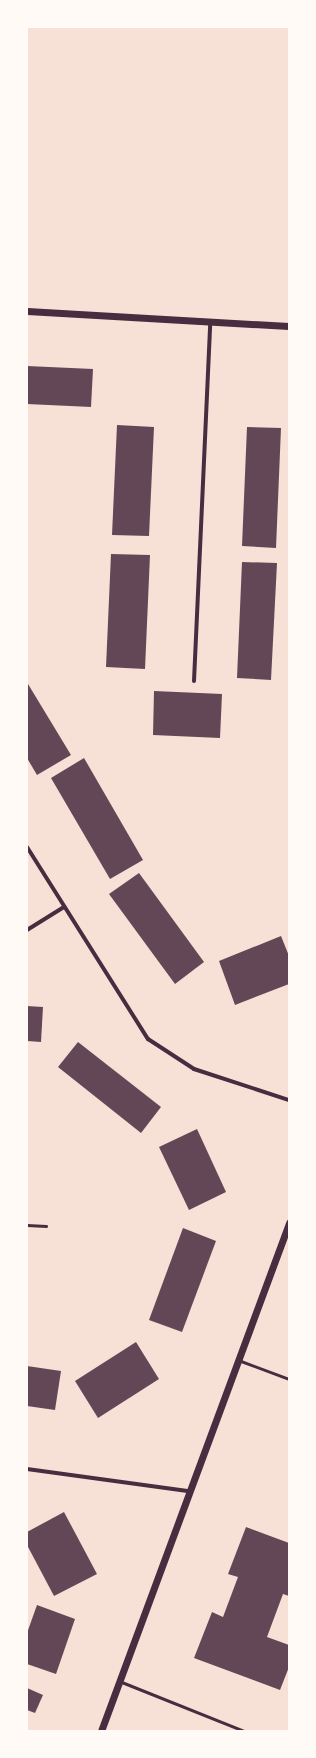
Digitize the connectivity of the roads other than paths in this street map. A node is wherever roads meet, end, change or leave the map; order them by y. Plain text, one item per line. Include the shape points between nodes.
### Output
1 (27, 311) edge
2 (210, 323) junction
3 (289, 326) edge
4 (194, 681) dead end
5 (27, 847) edge
6 (64, 907) junction
7 (27, 930) edge
8 (289, 1100) edge
9 (289, 1223) edge
10 (238, 1360) junction
11 (289, 1378) edge
12 (27, 1469) edge
13 (188, 1491) junction
14 (119, 1681) junction
15 (100, 1731) edge
16 (244, 1731) edge

1 - 2 street
2 - 3 street
2 - 4 street
5 - 6 street
6 - 7 street
6 - 8 street via 148,1039 194,1069
9 - 10 street
10 - 11 lane
10 - 13 street
12 - 13 street
13 - 14 street
14 - 15 street
14 - 16 lane

